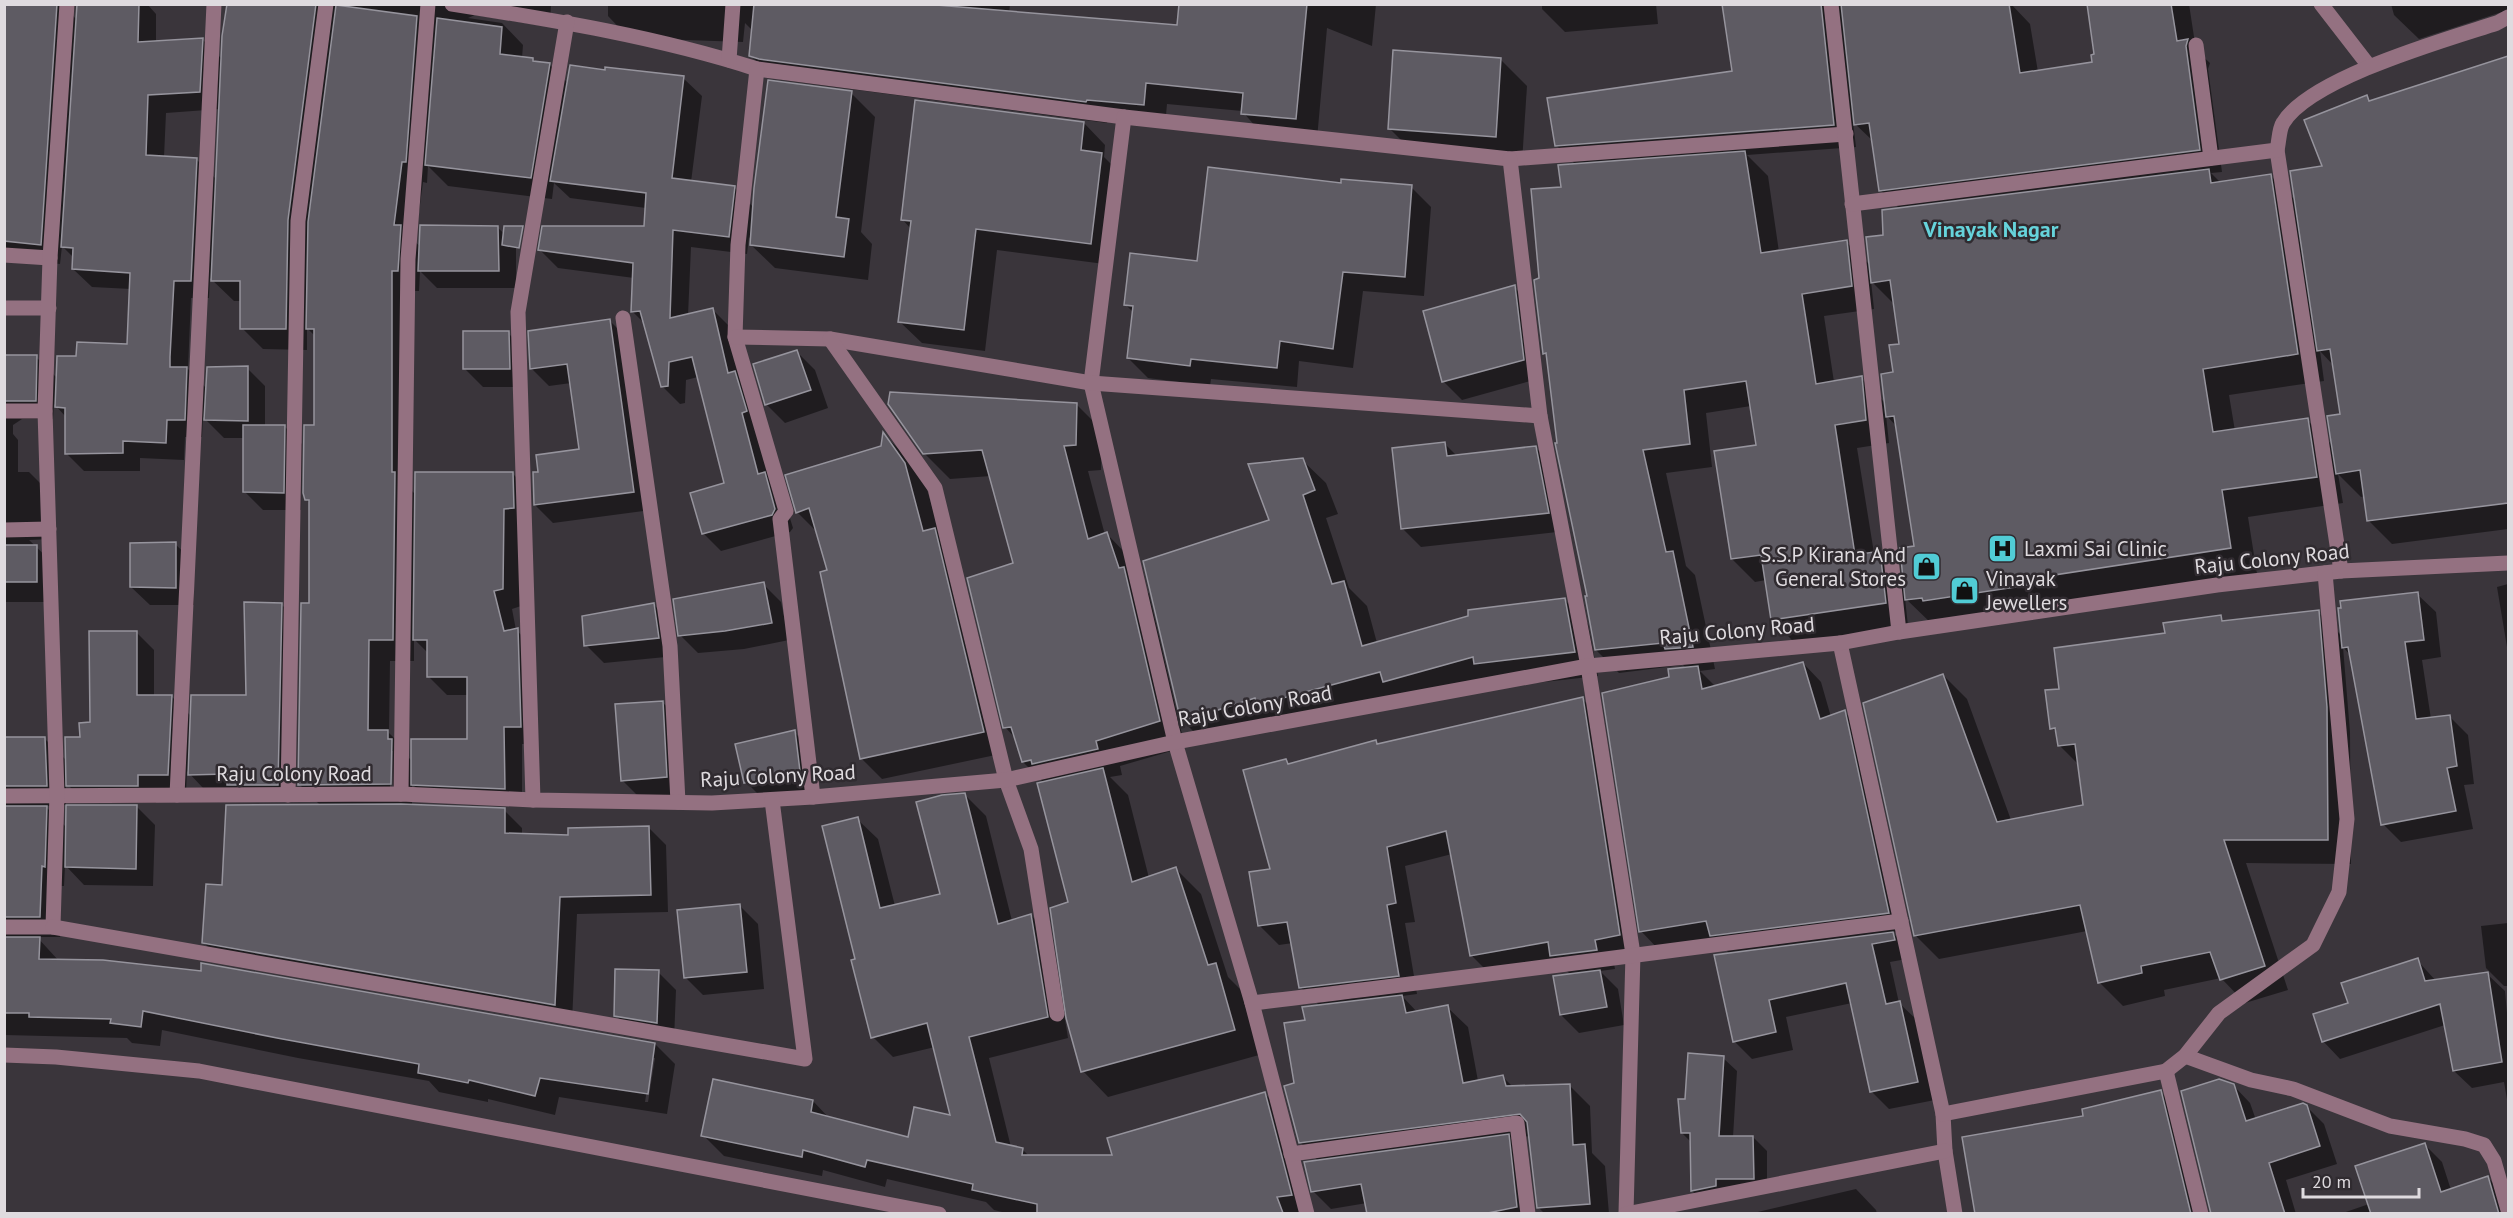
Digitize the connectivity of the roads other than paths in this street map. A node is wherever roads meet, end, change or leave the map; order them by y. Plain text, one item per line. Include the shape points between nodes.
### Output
1 (67, 4) edge
2 (214, 4) edge
3 (326, 4) edge
4 (428, 4) edge
5 (452, 4) edge
6 (733, 4) edge
7 (1831, 4) edge
8 (2321, 4) edge
9 (2508, 16) edge
10 (567, 22) junction
11 (2196, 45) dead end
12 (729, 60) junction
13 (2369, 66) junction
14 (757, 69) junction
15 (1124, 117) junction
16 (1846, 134) junction
17 (2277, 150) junction
18 (2211, 158) junction
19 (1510, 159) junction
20 (1852, 204) junction
21 (4, 255) edge
22 (50, 258) junction
23 (4, 308) edge
24 (49, 308) junction
25 (623, 318) dead end
26 (735, 337) junction
27 (830, 339) junction
28 (1091, 383) junction
29 (4, 411) edge
30 (45, 411) junction
31 (1540, 416) junction
32 (49, 529) junction
33 (4, 530) edge
34 (2508, 563) edge
35 (2342, 571) junction
36 (2325, 573) junction
37 (1899, 632) junction
38 (1840, 643) junction
39 (1588, 666) junction
40 (1174, 742) junction
41 (1006, 780) junction
42 (57, 794) junction
43 (401, 794) junction
44 (177, 795) junction
45 (288, 795) junction
46 (4, 796) edge
47 (813, 797) junction
48 (533, 800) junction
49 (772, 800) junction
50 (678, 802) junction
51 (1901, 921) junction
52 (4, 927) edge
53 (53, 927) junction
54 (1633, 954) junction
55 (1252, 1003) junction
56 (1057, 1014) dead end
57 (4, 1055) edge
58 (2185, 1056) junction
59 (2166, 1071) junction
60 (1942, 1114) junction
61 (1945, 1150) junction
62 (1291, 1154) junction
63 (2508, 1210) edge
64 (939, 1214) edge
65 (1307, 1214) edge
66 (1528, 1214) edge
67 (1626, 1214) edge
68 (1955, 1214) edge
69 (2201, 1214) edge

1 - 22 street
2 - 44 street
3 - 45 street via 298,221
4 - 43 street via 408,259
5 - 10 street
6 - 12 street
7 - 16 street
8 - 13 street
9 - 13 street
10 - 12 street
10 - 48 street via 518,312
11 - 18 street
12 - 14 street
13 - 17 street via 2301,102 2282,123
14 - 15 street
14 - 26 street via 738,245
15 - 19 street
15 - 28 street
16 - 19 street
16 - 20 street
17 - 18 street
17 - 35 street
18 - 20 street
19 - 31 street
20 - 37 street
21 - 22 street
22 - 24 street
23 - 24 street
24 - 30 street
25 - 50 street via 670,646
26 - 27 street
26 - 47 street via 786,511 780,519
27 - 28 street
27 - 41 street via 935,488
28 - 31 street
28 - 40 street
29 - 30 street
30 - 32 street
31 - 39 street
32 - 33 street
32 - 42 street
34 - 35 street, Raju Colony Road
35 - 36 street, Raju Colony Road
36 - 37 street, Raju Colony Road
36 - 58 street via 2347,819 2339,892 2313,945 2219,1013
37 - 38 street, Raju Colony Road
38 - 39 street, Raju Colony Road
38 - 51 street
39 - 40 street, Raju Colony Road
39 - 54 street
40 - 41 street, Raju Colony Road
40 - 55 street
41 - 47 street, Raju Colony Road
41 - 56 street via 1031,849
42 - 44 street, Raju Colony Road
42 - 46 street, Raju Colony Road
42 - 53 street
43 - 45 street, Raju Colony Road
43 - 48 street, Raju Colony Road
44 - 45 street, Raju Colony Road
47 - 49 street, Raju Colony Road
48 - 50 street, Raju Colony Road
49 - 50 street, Raju Colony Road
49 - 53 street via 805,1059
51 - 54 street
51 - 60 street
52 - 53 street
54 - 55 street
54 - 67 street
55 - 62 street
57 - 64 street via 199,1071
58 - 59 street
58 - 63 street via 2251,1080 2293,1089 2390,1126 2484,1145 2494,1161
59 - 60 street
59 - 69 street
60 - 61 street
61 - 67 street
61 - 68 street
62 - 65 street
62 - 66 street via 1517,1123

